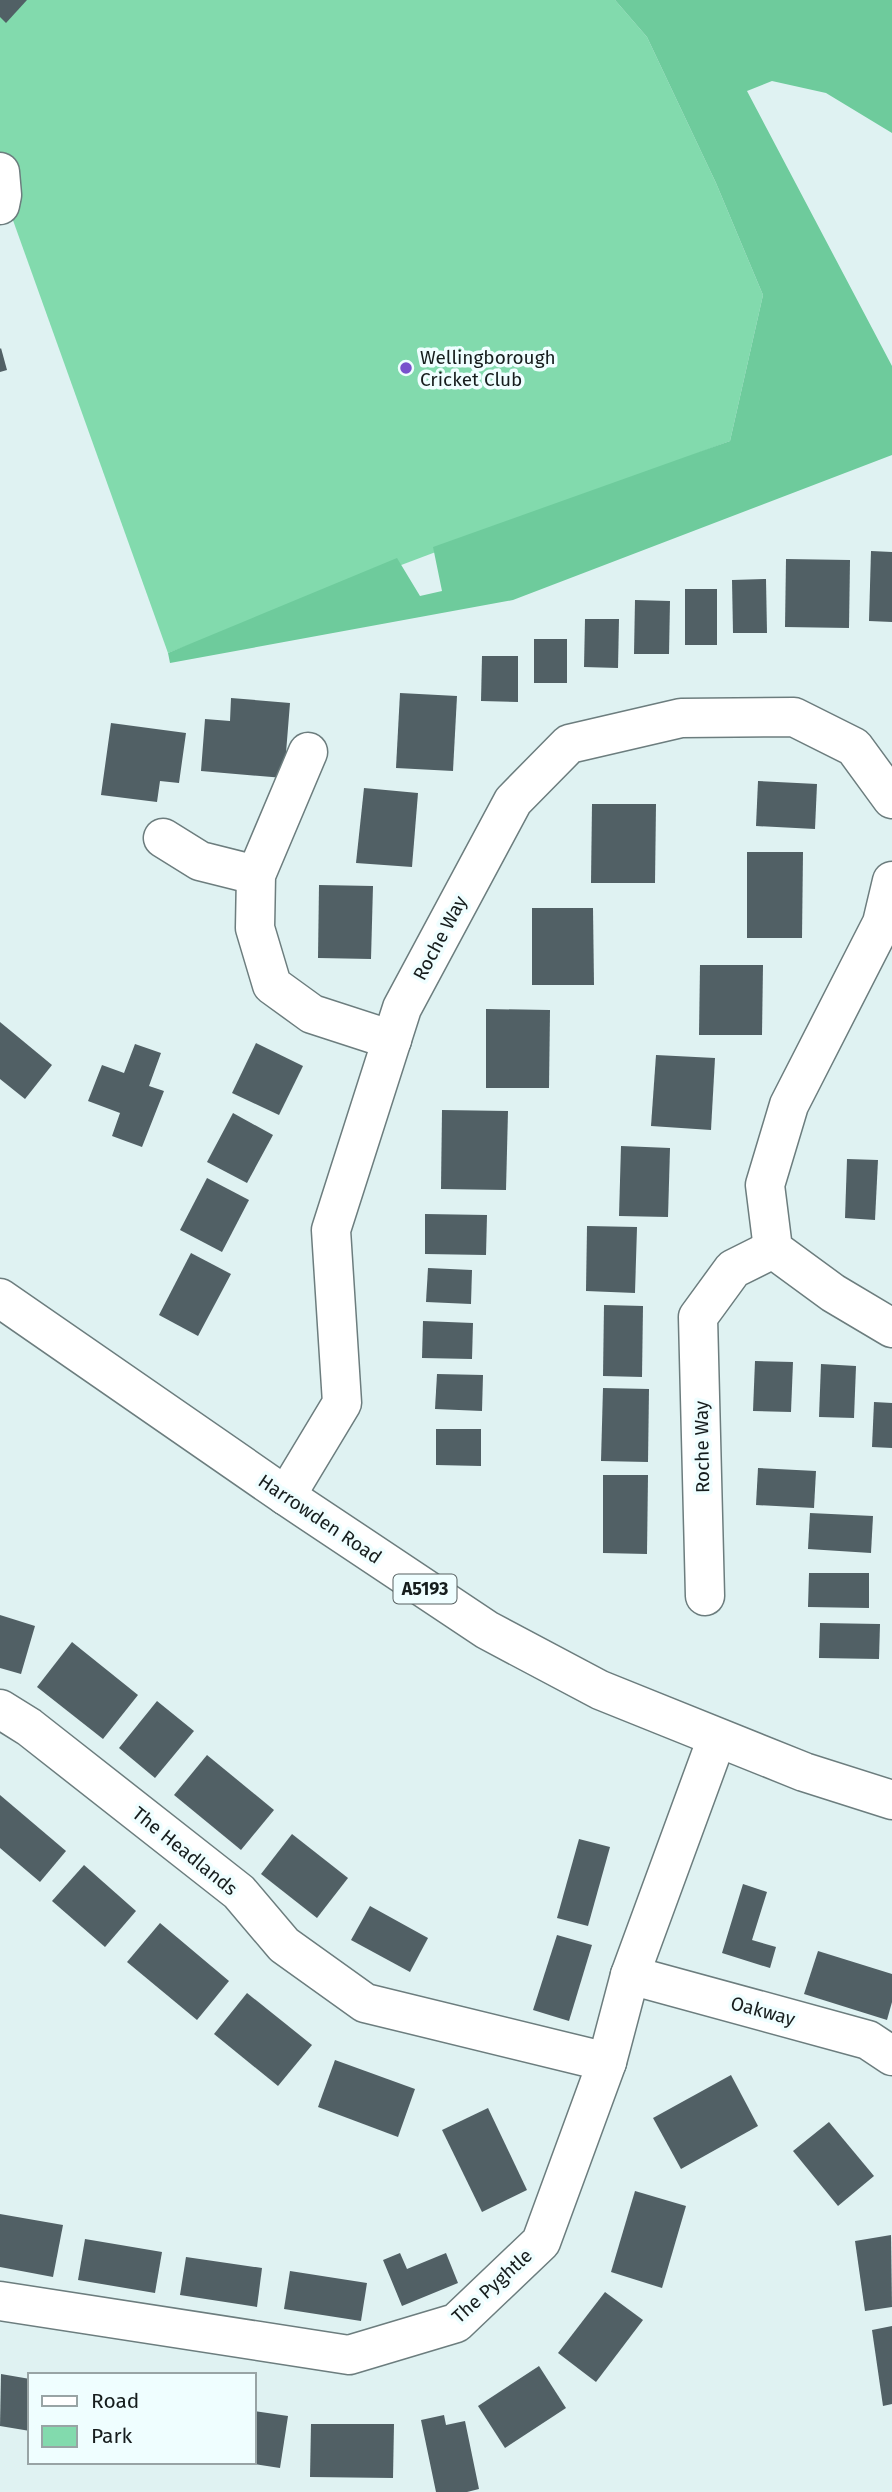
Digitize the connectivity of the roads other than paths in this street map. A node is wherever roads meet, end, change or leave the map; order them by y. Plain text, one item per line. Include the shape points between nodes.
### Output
1 (0, 172) edge
2 (0, 205) edge
3 (308, 752) dead end
4 (892, 799) edge
5 (163, 838) dead end
6 (256, 875) junction
7 (892, 881) edge
8 (887, 926) edge
9 (392, 1040) junction
10 (772, 1249) junction
11 (0, 1298) edge
12 (892, 1328) edge
13 (286, 1496) junction
14 (705, 1596) dead end
15 (0, 1709) edge
16 (717, 1738) junction
17 (892, 1800) edge
18 (630, 1975) junction
19 (892, 2056) edge
20 (607, 2062) junction
21 (0, 2301) edge

1 - 2 street
3 - 6 street
4 - 9 street, Roche Way via 855,747 794,717 681,718 569,744 513,801 402,1008
5 - 6 street via 200,861
6 - 9 street via 255,928 272,985 312,1014
7 - 8 street
8 - 10 street via 789,1105 765,1185
9 - 13 street, Roche Way via 331,1230 342,1403
10 - 12 street
10 - 14 street, Roche Way via 733,1269 698,1317
11 - 13 street, Harrowden Road / A5193
13 - 16 street, Harrowden Road / A5193 via 487,1630 600,1690
15 - 20 street, The Headlands via 239,1892 284,1945 365,2003
16 - 17 street, Harrowden Road / A5193
16 - 18 street, The Pyghtle
18 - 19 street, Oakway via 868,2040
18 - 20 street, The Pyghtle
20 - 21 street, The Pyghtle via 541,2242 456,2323 349,2355

